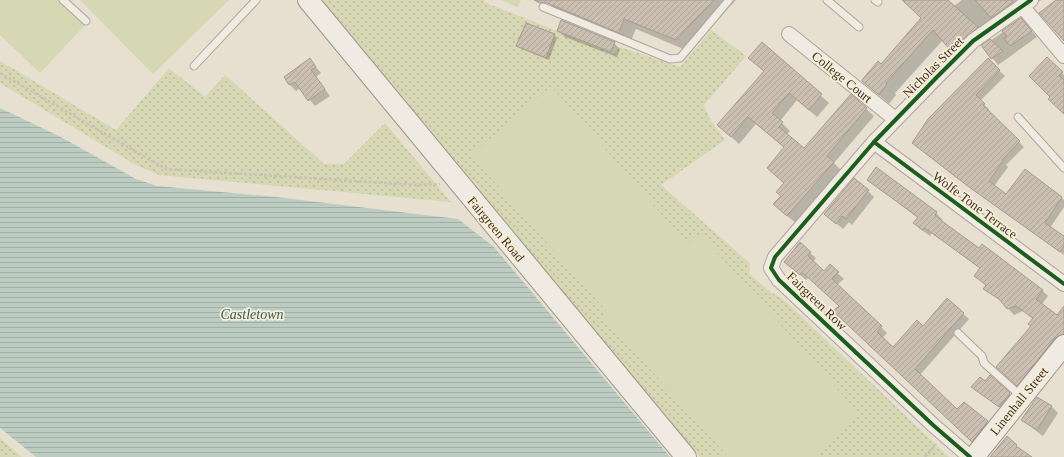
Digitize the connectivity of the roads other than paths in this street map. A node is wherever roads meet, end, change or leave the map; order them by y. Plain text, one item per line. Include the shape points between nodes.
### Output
1 (64, 0) edge
2 (256, 0) edge
3 (308, 0) edge
4 (729, 0) edge
5 (827, 0) edge
6 (1027, 3) edge
7 (543, 7) dead end
8 (86, 22) dead end
9 (859, 27) dead end
10 (790, 34) dead end
11 (1064, 56) edge
12 (194, 66) dead end
13 (1018, 117) dead end
14 (895, 120) junction
15 (874, 142) junction
16 (1064, 168) edge
17 (1064, 284) edge
18 (958, 333) dead end
19 (1064, 345) edge
20 (1022, 397) junction
21 (686, 457) edge
22 (970, 457) edge
23 (974, 457) edge

1 - 8 lane
2 - 12 lane
3 - 21 main road, Fairgreen Road
4 - 7 lane via 680,58 670,59
5 - 9 lane
6 - 11 street
6 - 14 street, Nicholas Street via 973,41
10 - 14 street, College Court
13 - 16 lane
14 - 15 street, Nicholas Street
15 - 17 street, Wolfe Tone Terrace
15 - 22 street, Fairgreen Row via 775,257 771,268 779,280
18 - 20 lane via 982,356 984,363
19 - 20 main road, Linenhall Street
20 - 23 main road, Linenhall Street

